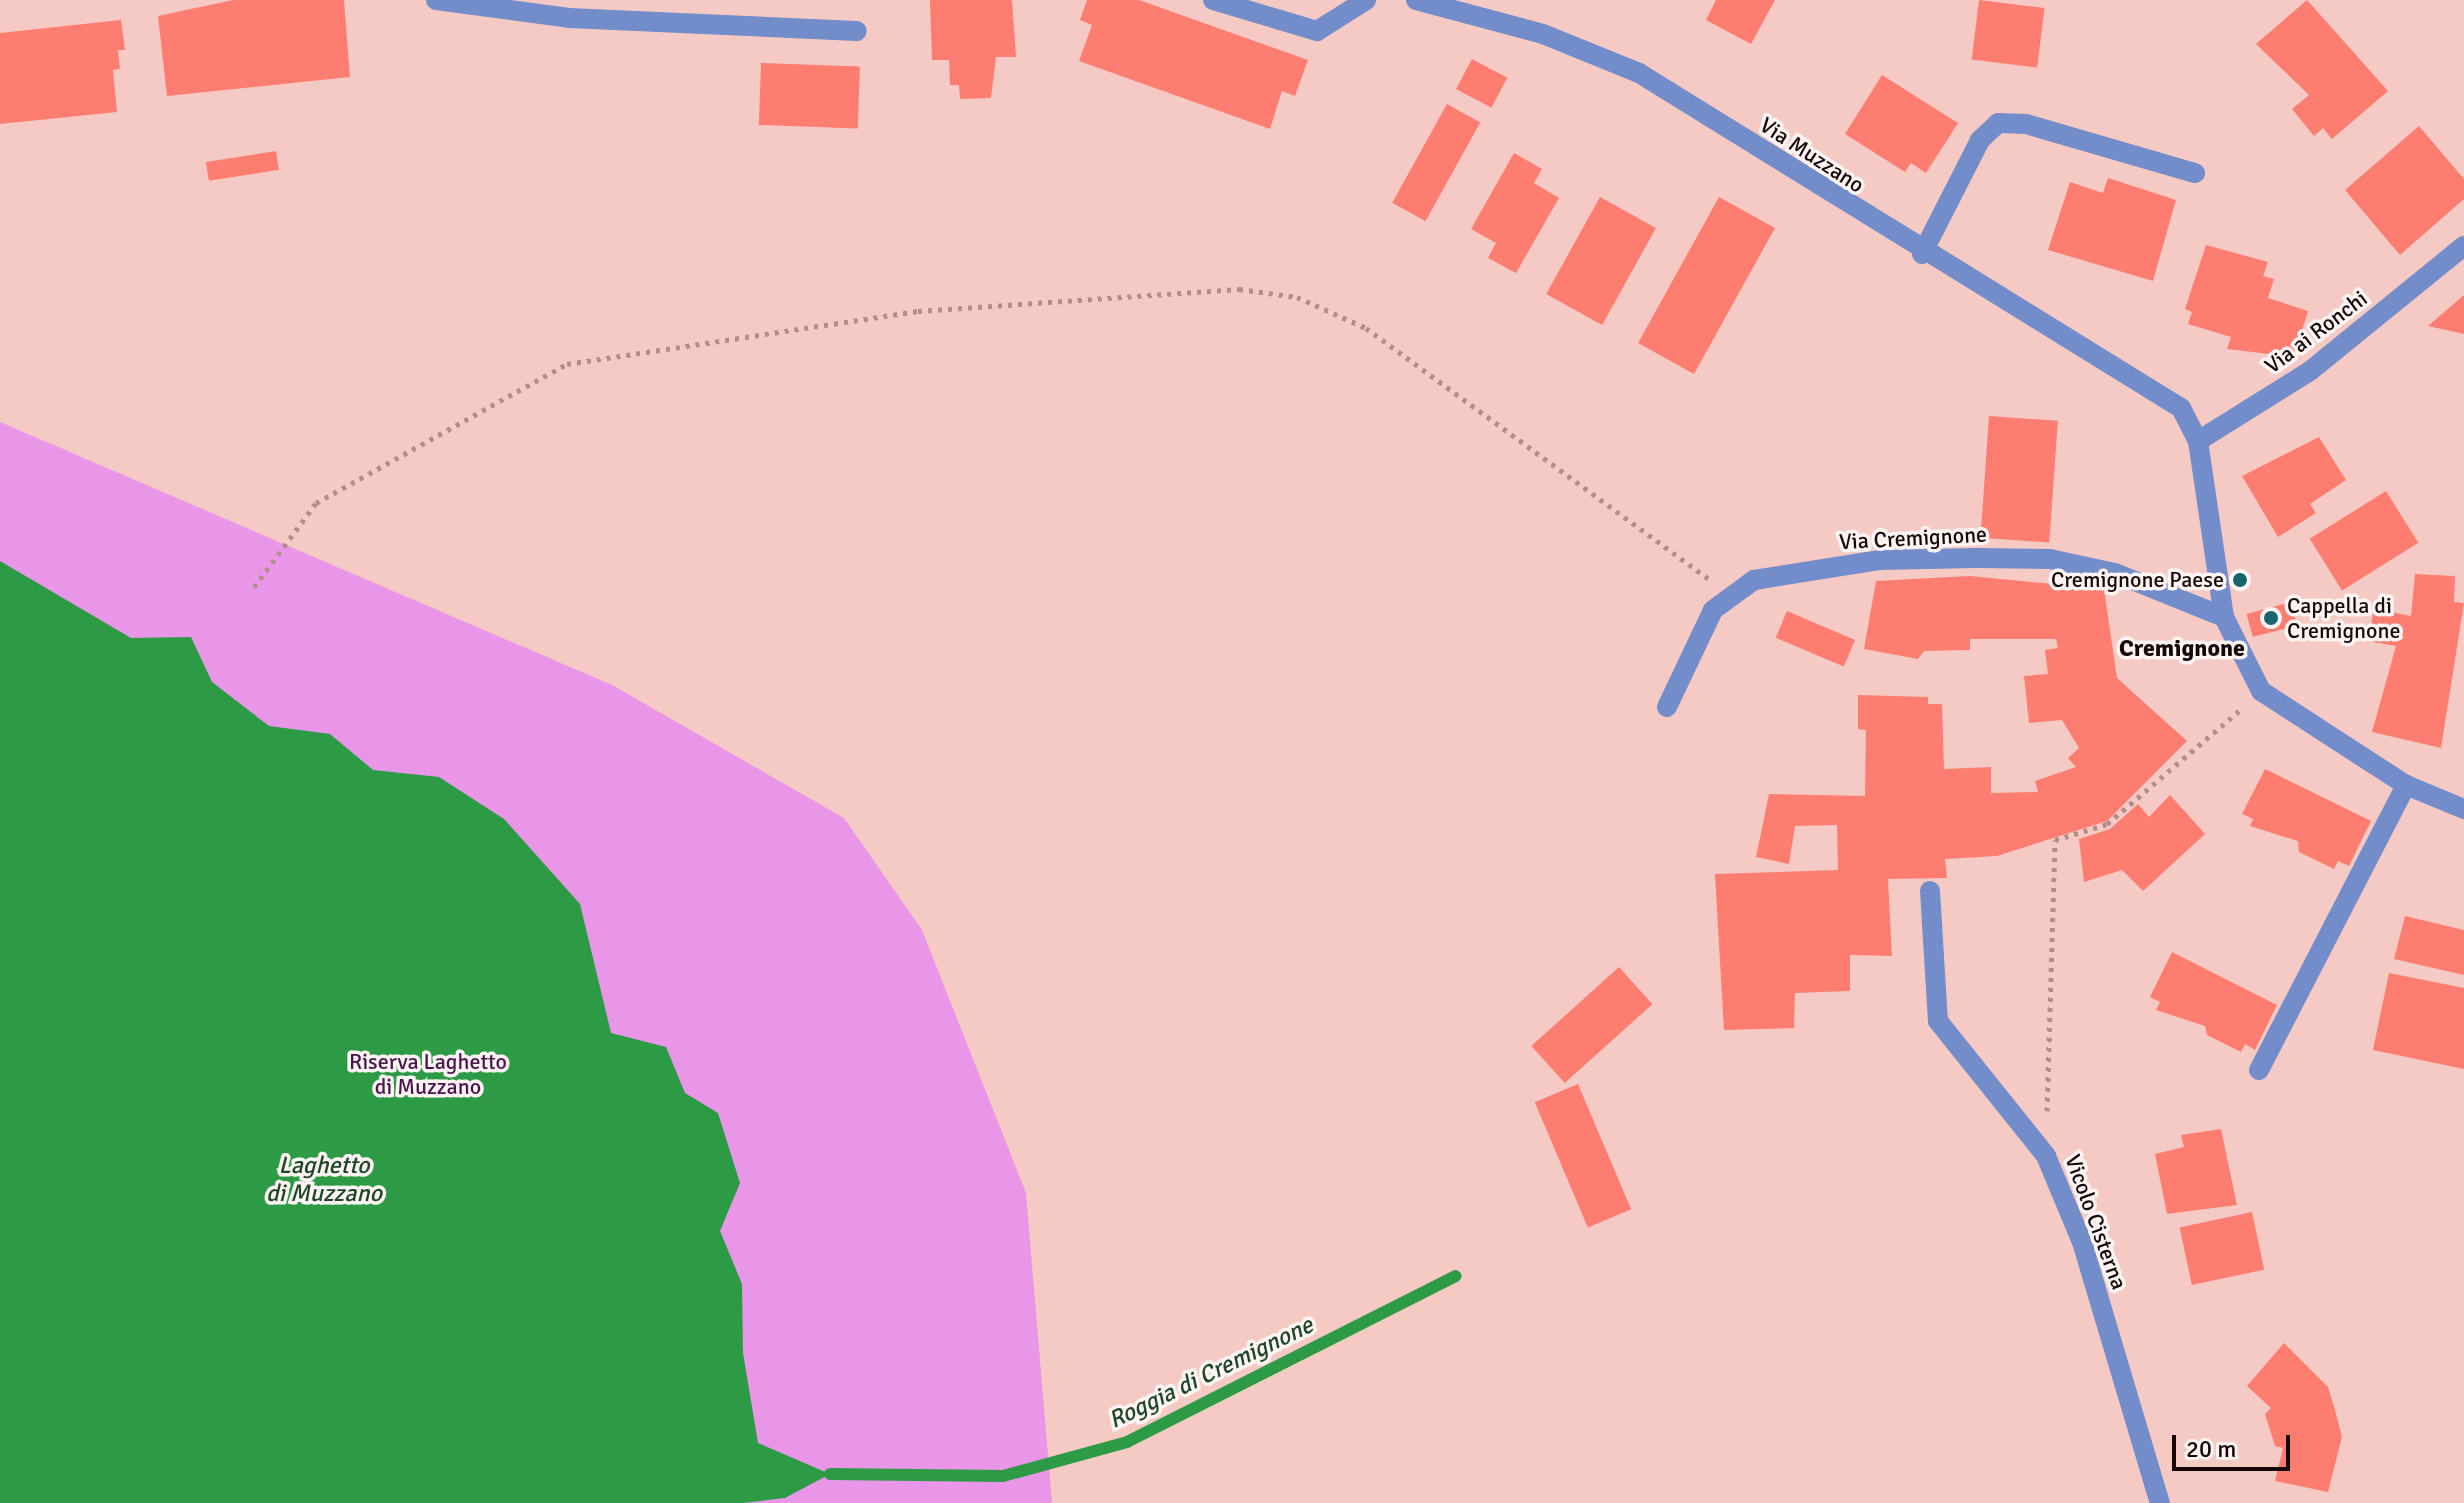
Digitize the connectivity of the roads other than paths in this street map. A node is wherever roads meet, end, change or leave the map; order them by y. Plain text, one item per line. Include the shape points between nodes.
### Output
1 (436, 0) edge
2 (1213, 0) edge
3 (1366, 0) edge
4 (1416, 0) edge
5 (857, 31) dead end
6 (2195, 173) dead end
7 (2461, 252) edge
8 (1922, 254) junction
9 (2198, 441) junction
10 (2224, 617) junction
11 (1667, 707) dead end
12 (2406, 785) junction
13 (2464, 809) edge
14 (1930, 891) dead end
15 (2259, 1070) dead end
16 (2160, 1503) edge

1 - 5 street via 569,18
2 - 3 street via 1317,31
4 - 8 street, Via Muzzano via 1543,34 1639,73
6 - 8 street via 2026,124 1998,123 1980,140
7 - 9 street, Via ai Ronchi via 2310,371
8 - 9 street, Via Muzzano via 2162,394 2181,408
9 - 10 street
10 - 11 street, Via Cremignone via 2115,573 2050,559 1976,558 1783,570 1729,594 1713,610
10 - 12 street via 2261,691 2293,719
12 - 13 street
12 - 15 street
14 - 16 street, Vicolo Cisterna via 1938,1021 2046,1156 2082,1242

